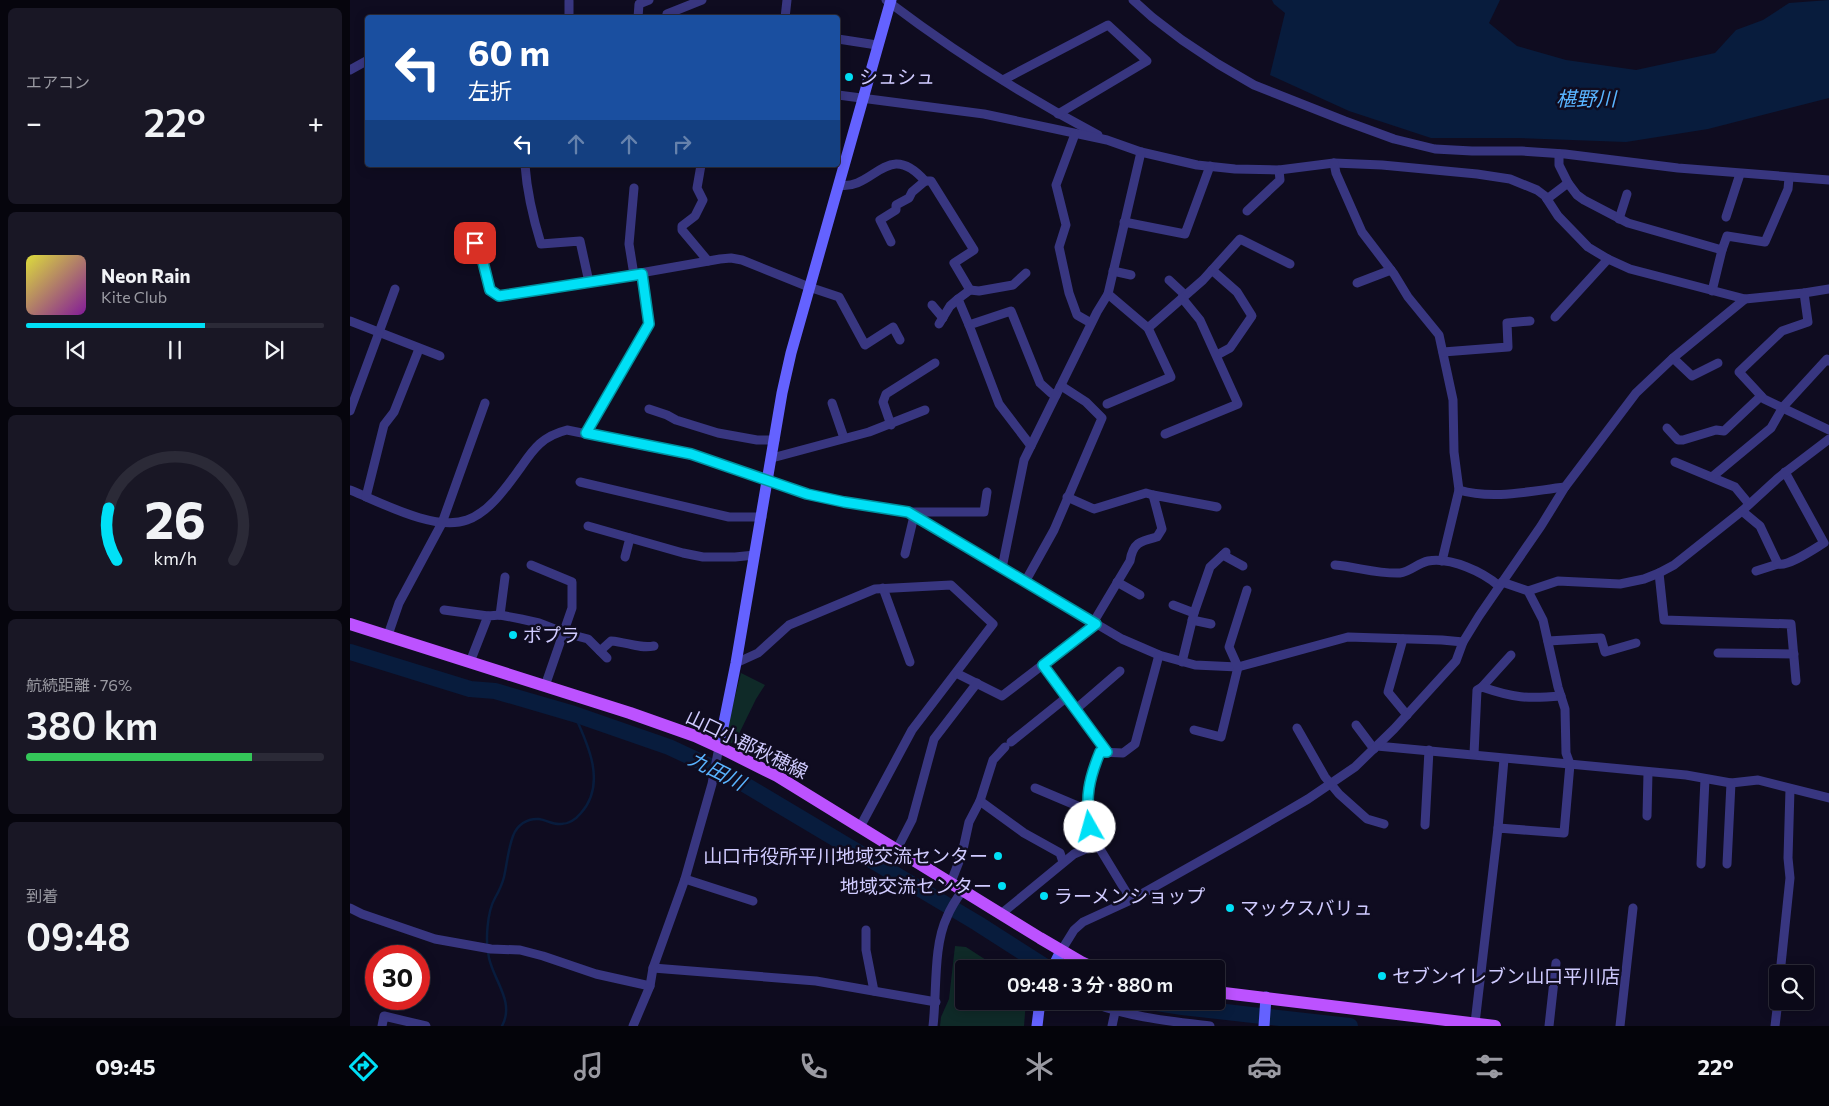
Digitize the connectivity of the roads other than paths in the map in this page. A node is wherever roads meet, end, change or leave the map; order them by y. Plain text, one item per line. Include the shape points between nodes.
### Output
1 (649, 0) edge
2 (702, 0) edge
3 (787, 0) edge
4 (1133, 0) edge
5 (569, 1) dead end
6 (889, 1) edge
7 (569, 15) edge
8 (638, 15) edge
9 (667, 15) edge
10 (785, 15) edge
11 (840, 39) edge
12 (878, 45) junction
13 (365, 62) edge
14 (350, 70) edge
15 (1003, 80) junction
16 (840, 94) edge
17 (862, 98) junction
18 (1058, 114) junction
19 (1075, 134) junction
20 (1107, 140) junction
21 (1141, 152) junction
22 (1559, 154) junction
23 (1334, 164) junction
24 (1210, 166) junction
25 (525, 167) edge
26 (701, 167) edge
27 (1278, 170) junction
28 (1740, 174) junction
29 (1789, 178) junction
30 (1829, 180) edge
31 (925, 181) junction
32 (1568, 183) junction
33 (839, 185) junction
34 (634, 188) dead end
35 (1627, 194) dead end
36 (1547, 199) junction
37 (1247, 211) dead end
38 (1726, 217) dead end
39 (1620, 219) junction
40 (1124, 222) junction
41 (891, 242) dead end
42 (475, 243) dead end
43 (1722, 250) junction
44 (1608, 259) junction
45 (708, 261) junction
46 (1290, 264) dead end
47 (1212, 270) junction
48 (1391, 270) junction
49 (1113, 271) junction
50 (1026, 273) dead end
51 (638, 274) junction
52 (1131, 275) dead end
53 (1169, 280) dead end
54 (589, 282) junction
55 (1357, 283) dead end
56 (809, 287) junction
57 (396, 289) dead end
58 (1829, 289) edge
59 (970, 290) junction
60 (1712, 291) junction
61 (1804, 293) junction
62 (1108, 294) junction
63 (1184, 297) junction
64 (958, 299) junction
65 (1745, 299) junction
66 (932, 305) dead end
67 (1555, 317) dead end
68 (350, 321) edge
69 (1530, 321) dead end
70 (1091, 323) junction
71 (969, 325) junction
72 (1148, 328) junction
73 (379, 332) junction
74 (900, 340) dead end
75 (419, 349) junction
76 (1443, 352) junction
77 (1217, 355) junction
78 (440, 356) dead end
79 (1673, 358) junction
80 (1829, 360) edge
81 (935, 363) dead end
82 (1718, 363) dead end
83 (1058, 391) junction
84 (1761, 396) junction
85 (485, 403) dead end
86 (832, 403) dead end
87 (1106, 404) dead end
88 (1782, 407) junction
89 (649, 409) dead end
90 (925, 410) dead end
91 (350, 411) edge
92 (892, 425) junction
93 (1667, 428) dead end
94 (1829, 430) edge
95 (586, 433) junction
96 (1165, 434) dead end
97 (844, 438) junction
98 (1829, 439) edge
99 (774, 440) junction
100 (1031, 446) junction
101 (772, 458) junction
102 (1676, 462) dead end
103 (1785, 472) junction
104 (1712, 477) junction
105 (580, 482) dead end
106 (768, 482) junction
107 (1565, 487) junction
108 (350, 490) edge
109 (1459, 490) junction
110 (987, 492) dead end
111 (1153, 495) junction
112 (366, 496) junction
113 (1067, 497) junction
114 (1749, 504) junction
115 (1217, 507) dead end
116 (1742, 511) junction
117 (911, 514) junction
118 (762, 517) junction
119 (442, 523) junction
120 (588, 526) dead end
121 (630, 538) junction
122 (1826, 542) edge
123 (905, 554) dead end
124 (755, 555) junction
125 (625, 557) dead end
126 (1442, 561) junction
127 (1778, 564) junction
128 (531, 565) dead end
129 (1335, 565) dead end
130 (1243, 566) dead end
131 (1002, 568) junction
132 (1756, 571) dead end
133 (1659, 573) junction
134 (505, 577) dead end
135 (1025, 582) junction
136 (1117, 582) junction
137 (1501, 584) junction
138 (883, 588) junction
139 (1247, 590) dead end
140 (1528, 591) junction
141 (1140, 595) dead end
142 (1172, 605) dead end
143 (444, 610) dead end
144 (500, 615) junction
145 (488, 616) junction
146 (1193, 616) junction
147 (350, 624) edge
148 (1095, 624) junction
149 (1211, 624) dead end
150 (565, 633) junction
151 (388, 635) junction
152 (1403, 639) junction
153 (1548, 641) junction
154 (1463, 642) junction
155 (1636, 643) dead end
156 (654, 646) dead end
157 (1718, 653) dead end
158 (1794, 654) junction
159 (1158, 655) junction
160 (1511, 655) dead end
161 (470, 662) junction
162 (910, 662) dead end
163 (1182, 662) junction
164 (736, 663) junction
165 (1043, 665) junction
166 (1238, 667) junction
167 (1120, 672) dead end
168 (958, 674) dead end
169 (1796, 680) dead end
170 (977, 683) junction
171 (545, 686) junction
172 (1482, 687) junction
173 (1561, 696) junction
174 (1067, 697) junction
175 (1076, 709) junction
176 (1407, 715) junction
177 (1356, 725) dead end
178 (1297, 728) dead end
179 (1194, 730) dead end
180 (1375, 747) junction
181 (1429, 750) junction
182 (1107, 752) junction
183 (719, 753) junction
184 (1474, 754) junction
185 (1504, 759) junction
186 (1570, 764) junction
187 (1648, 772) junction
188 (1705, 779) junction
189 (1731, 783) junction
190 (1330, 784) junction
191 (1035, 788) dead end
192 (1790, 788) junction
193 (1829, 798) edge
194 (980, 801) junction
195 (1087, 810) junction
196 (1647, 816) dead end
197 (1384, 824) dead end
198 (1425, 825) dead end
199 (860, 827) junction
200 (1498, 828) junction
201 (1097, 844) junction
202 (897, 850) junction
203 (1063, 862) junction
204 (1701, 864) dead end
205 (1727, 864) dead end
206 (685, 879) junction
207 (950, 882) junction
208 (960, 894) junction
209 (1131, 900) junction
210 (754, 901) dead end
211 (350, 908) edge
212 (1633, 908) dead end
213 (1001, 914) junction
214 (866, 930) dead end
215 (1057, 960) edge
216 (1556, 963) dead end
217 (1781, 965) edge
218 (653, 968) junction
219 (650, 986) junction
220 (874, 991) junction
221 (1225, 993) edge
222 (1266, 997) junction
223 (936, 1002) junction
224 (1039, 1010) edge
225 (1110, 1010) edge
226 (1777, 1010) edge
227 (1115, 1012) junction
228 (1447, 1023) edge
229 (1475, 1023) junction
230 (382, 1026) edge
231 (426, 1026) edge
232 (633, 1026) edge
233 (933, 1026) edge
234 (1037, 1026) edge
235 (1112, 1026) edge
236 (1203, 1026) edge
237 (1264, 1026) edge
238 (1495, 1026) edge
239 (1549, 1026) edge
240 (1620, 1026) edge
241 (1775, 1026) edge

1 - 8 street via 639,4
2 - 9 street
3 - 10 street
4 - 22 street via 1182,40 1254,85 1344,121 1434,149
5 - 7 street
6 - 12 street
6 - 15 street via 952,49
11 - 12 street
12 - 17 street
13 - 14 street
15 - 18 street
15 - 18 street via 1108,25 1147,61
16 - 17 street
17 - 19 street via 962,110
17 - 33 street
18 - 20 street
19 - 20 street
19 - 70 street via 1056,185 1066,226 1059,247 1077,315
20 - 21 street
21 - 24 street
21 - 40 street
22 - 28 street
22 - 32 street via 1559,165
23 - 27 street
23 - 36 street via 1382,165 1510,179 1537,190
23 - 48 street via 1362,232
24 - 27 street
24 - 40 street via 1185,234
25 - 54 street via 541,244 580,241
26 - 45 street via 697,188 703,200 695,216 682,226 682,230
27 - 37 street via 1280,180
28 - 29 street
28 - 38 street
29 - 30 street
29 - 43 street via 1788,189 1766,242 1726,236
31 - 33 street via 906,165 898,165 877,170 858,183
31 - 41 street via 909,198 896,205 896,210 875,221
31 - 59 street via 931,181 974,250 954,263
32 - 36 street
32 - 39 street via 1577,195
33 - 56 street
34 - 51 street via 629,244
35 - 39 street
36 - 44 street via 1558,216 1588,247
39 - 43 street
40 - 49 street
42 - 54 street via 490,290 499,296
43 - 60 street
44 - 60 street via 1630,269
44 - 67 street
45 - 51 street
45 - 56 street via 742,260
46 - 47 street via 1240,239
47 - 63 street
47 - 77 street via 1237,292 1252,316 1230,348
48 - 55 street
48 - 76 street via 1439,335
49 - 52 street
49 - 62 street
50 - 59 street via 1013,284
51 - 54 street
51 - 95 street via 649,324
53 - 63 street
56 - 74 street via 839,297 865,344 890,323
56 - 99 street via 787,369
57 - 73 street
58 - 61 street
59 - 64 street
60 - 65 street
61 - 65 street
61 - 84 street via 1808,322 1782,331 1739,372
62 - 70 street
62 - 72 street
63 - 72 street
63 - 77 street via 1200,320
64 - 66 street via 941,321
64 - 71 street
65 - 79 street
68 - 73 street
69 - 76 street via 1506,323 1508,347
70 - 83 street
71 - 83 street via 1011,311 1040,383 1050,393
71 - 100 street via 998,404
72 - 87 street via 1172,380
73 - 75 street
73 - 91 street
75 - 78 street
75 - 112 street via 394,412 384,425
76 - 109 street via 1453,400
77 - 96 street via 1238,404
79 - 82 street via 1687,378
79 - 107 street via 1636,393
80 - 88 street
81 - 92 street via 886,394 883,402
83 - 100 street
83 - 113 street via 1064,387 1102,418
84 - 88 street
84 - 93 street via 1724,431 1716,430 1678,440
85 - 119 street
86 - 97 street
88 - 94 street
88 - 104 street via 1771,428
89 - 99 street via 718,433
90 - 92 street
92 - 97 street
95 - 106 street via 691,454
95 - 119 street via 567,430 553,434 529,454 502,492 480,512 458,523
97 - 101 street
98 - 103 street
99 - 101 street
100 - 131 street via 1024,460
101 - 106 street
102 - 104 street
103 - 114 street
103 - 122 street
104 - 114 street via 1735,487
105 - 118 street via 730,517
106 - 117 street via 807,494
106 - 118 street
107 - 109 street via 1489,496
107 - 137 street
108 - 112 street
109 - 126 street
110 - 117 street via 984,512
111 - 113 street via 1146,493 1094,509
111 - 115 street
111 - 136 street via 1162,529 1157,537 1140,542 1132,550
112 - 119 street via 420,518
113 - 135 street via 1054,530
114 - 116 street
116 - 127 street via 1760,526
116 - 133 street via 1674,565
117 - 123 street
117 - 131 street
118 - 124 street
119 - 151 street via 399,603
120 - 121 street
121 - 124 street via 703,557
121 - 125 street
122 - 127 street via 1782,566
124 - 164 street
126 - 129 street via 1429,561 1402,573
126 - 137 street via 1466,566
127 - 132 street
128 - 150 street via 572,582 572,608
130 - 146 street via 1225,553 1210,567
131 - 135 street
133 - 140 street via 1620,584 1558,581
133 - 158 street via 1664,620 1791,624
134 - 144 street
135 - 148 street
136 - 141 street
136 - 148 street
137 - 140 street
137 - 154 street
138 - 162 street
138 - 164 street via 789,625 758,653
138 - 199 street via 951,585 993,624 912,730
139 - 166 street via 1229,647
140 - 153 street via 1543,620
142 - 146 street
143 - 145 street
144 - 145 street
144 - 150 street via 539,623
145 - 161 street
146 - 149 street
146 - 163 street
147 - 151 main road, 山口小郡秋穂線
148 - 159 street
148 - 165 street
150 - 156 street via 588,639 603,654 611,641 643,648
150 - 171 street
151 - 161 main road, 山口小郡秋穂線
152 - 154 street
152 - 166 street via 1348,638
152 - 176 street via 1388,692
153 - 155 street via 1601,638 1605,652
153 - 173 street
154 - 176 street via 1456,660
157 - 158 street
158 - 169 street
159 - 163 street
159 - 182 street via 1135,744 1123,753
160 - 172 street
161 - 171 main road, 山口小郡秋穂線
163 - 166 street via 1195,666
164 - 183 street
165 - 170 street via 1002,696
165 - 174 street
166 - 179 street via 1221,737
167 - 175 street
168 - 170 street
170 - 202 street via 934,739 912,820
171 - 183 main road, 山口小郡秋穂線 via 695,736
172 - 173 street via 1530,699
172 - 184 street via 1477,690
173 - 186 street via 1565,709 1566,753
174 - 175 street
174 - 194 street via 993,760
175 - 182 street
176 - 180 street
177 - 180 street
178 - 190 street
180 - 181 street
180 - 190 street via 1355,767
181 - 184 street
181 - 198 street
182 - 195 street via 1100,752 1090,777
183 - 199 main road, 山口小郡秋穂線 via 777,776
183 - 206 street
184 - 185 street
185 - 186 street
185 - 200 street
186 - 187 street
186 - 200 street via 1564,833
187 - 188 street
187 - 196 street
188 - 189 street
188 - 204 street
189 - 192 street via 1758,780
189 - 205 street
190 - 197 street via 1367,819
190 - 209 street
191 - 195 street
192 - 193 street
192 - 217 street via 1790,878
194 - 203 street via 1024,833 1060,853
194 - 207 street via 969,822 962,854
195 - 201 street
199 - 202 main road, 山口小郡秋穂線
200 - 229 street
201 - 203 street
201 - 209 street
202 - 207 main road, 山口小郡秋穂線
203 - 213 street
206 - 210 street
206 - 218 street
207 - 208 main road, 山口小郡秋穂線
208 - 213 main road, 山口小郡秋穂線
208 - 223 street via 946,918 939,945
209 - 215 street via 1083,922 1074,930
211 - 219 street via 435,939 491,949 520,950 596,974
212 - 240 street
213 - 215 main road, 山口小郡秋穂線
214 - 220 street via 866,950
216 - 239 street
218 - 219 street
218 - 220 street via 816,981
219 - 232 street
220 - 223 street
221 - 222 main road
222 - 228 main road
222 - 237 street
223 - 233 street
224 - 234 street
225 - 227 street
226 - 241 street
227 - 235 street
227 - 236 street
228 - 229 main road
229 - 238 main road
230 - 231 street via 384,1016

